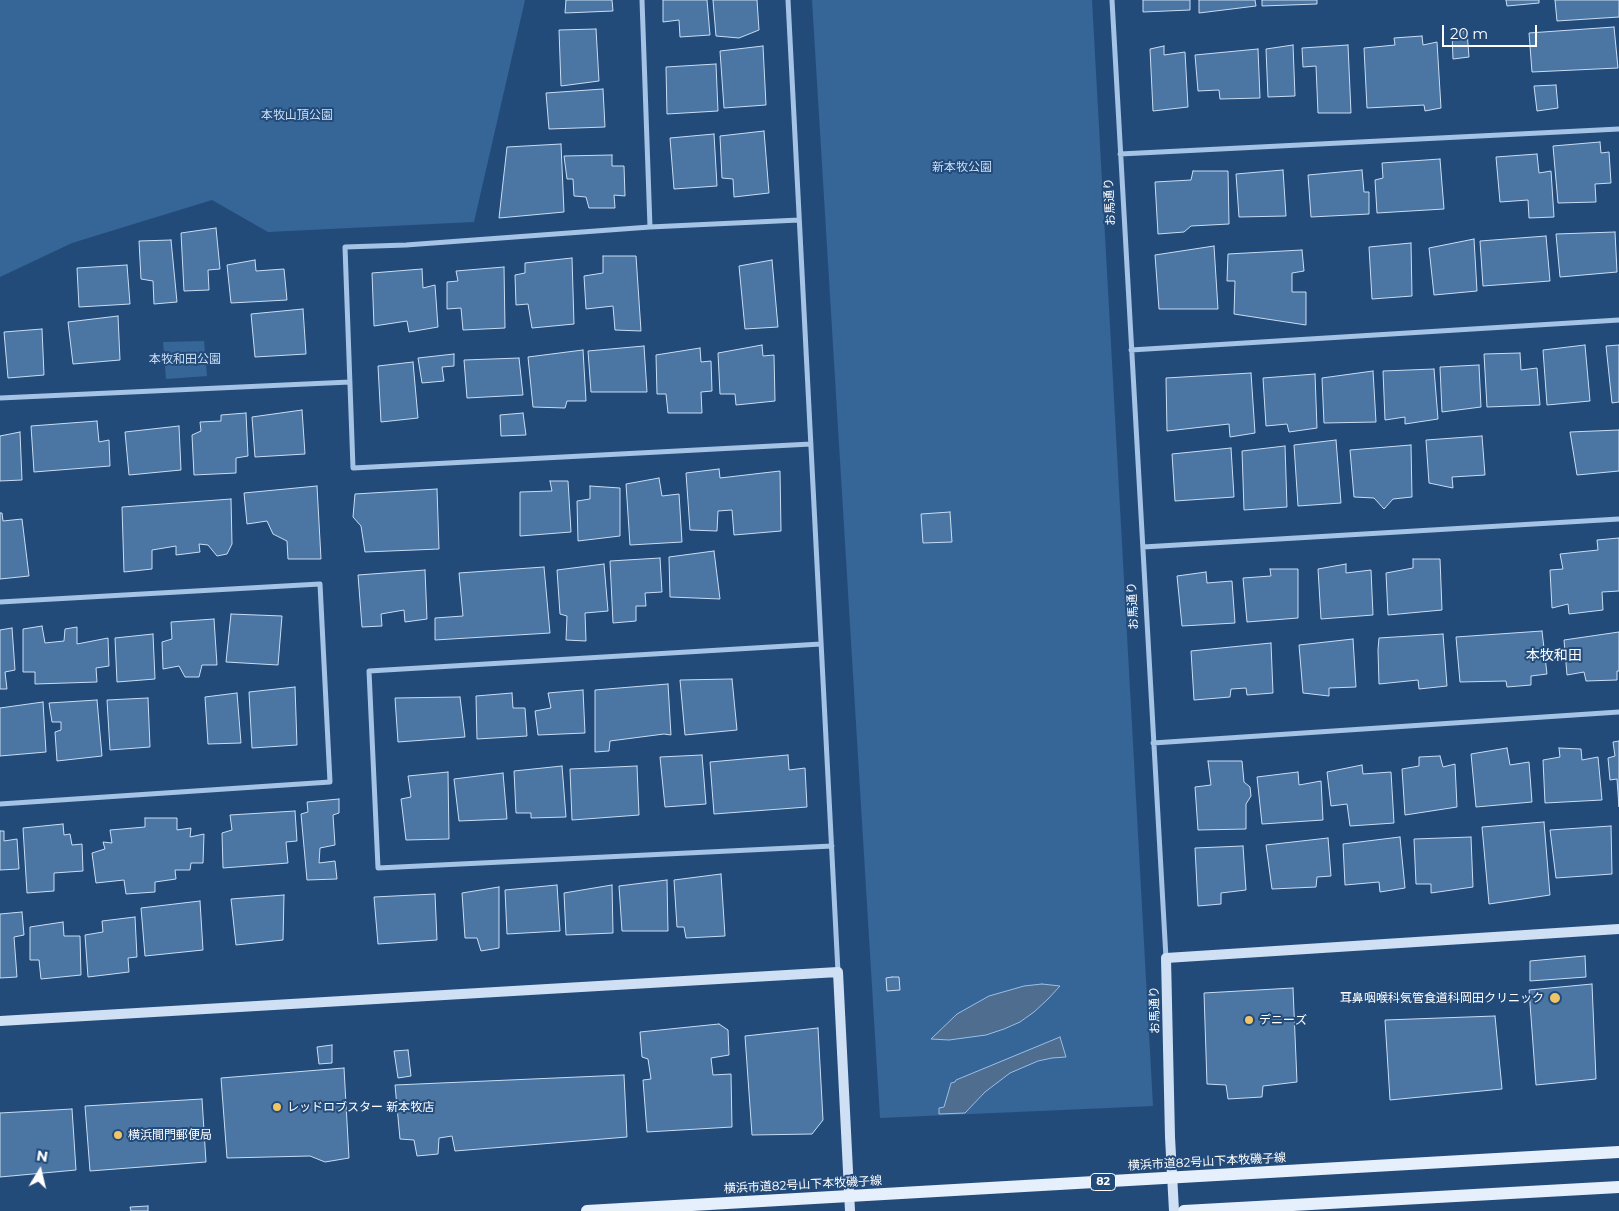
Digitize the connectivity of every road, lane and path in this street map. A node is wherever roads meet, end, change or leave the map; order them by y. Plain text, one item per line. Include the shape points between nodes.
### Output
1 (642, 0) edge
2 (788, 0) edge
3 (1112, 0) edge
4 (1619, 128) edge
5 (1120, 154) junction
6 (799, 220) junction
7 (650, 226) junction
8 (1619, 320) edge
9 (1131, 350) junction
10 (350, 382) junction
11 (0, 398) edge
12 (811, 444) junction
13 (1619, 519) edge
14 (1143, 547) junction
15 (0, 602) edge
16 (821, 644) junction
17 (1619, 712) edge
18 (1153, 743) junction
19 (0, 804) edge
20 (832, 846) junction
21 (1619, 929) edge
22 (1166, 958) junction
23 (838, 972) junction
24 (0, 1022) edge
25 (1619, 1152) edge
26 (1173, 1178) junction
27 (1619, 1187) edge
28 (850, 1196) junction
29 (587, 1211) edge
30 (850, 1211) edge
31 (1174, 1211) edge
32 (1184, 1211) edge

1 - 7 street
2 - 6 street
3 - 5 street, お馬通り
4 - 5 street
5 - 9 street, お馬通り
6 - 7 street
6 - 12 street
7 - 10 street via 345,247
8 - 9 street
9 - 14 street, お馬通り
10 - 11 street
10 - 12 street via 353,468
12 - 16 street
13 - 14 street
14 - 18 street, お馬通り
15 - 19 street via 320,584 330,782
16 - 20 street
16 - 20 street via 370,671 378,868
17 - 18 street
18 - 22 street, お馬通り
20 - 23 street
21 - 22 street
22 - 26 street, お馬通り
23 - 24 street
23 - 28 street
25 - 26 main road, 横浜市道82号山下本牧磯子線 / 82
26 - 28 main road, 横浜市道82号山下本牧磯子線 / 82
26 - 31 street, お馬通り
27 - 32 main road
28 - 29 main road, 横浜市道82号山下本牧磯子線 / 82
28 - 30 street

